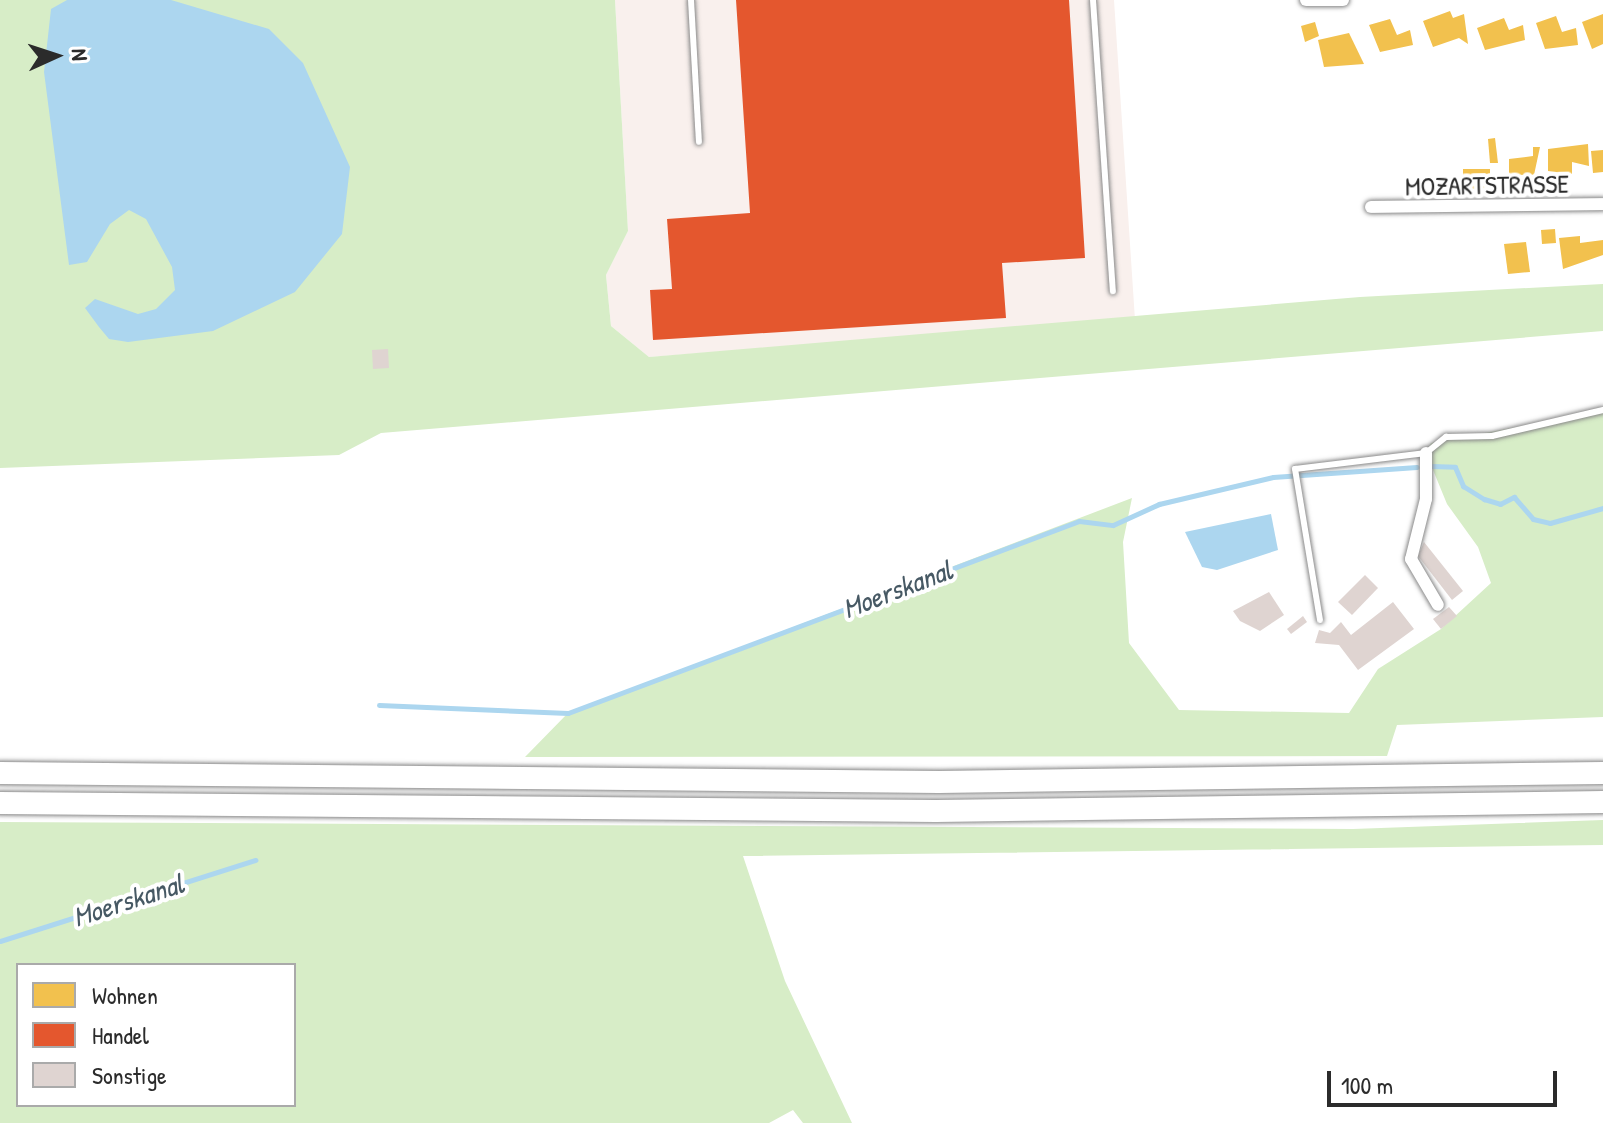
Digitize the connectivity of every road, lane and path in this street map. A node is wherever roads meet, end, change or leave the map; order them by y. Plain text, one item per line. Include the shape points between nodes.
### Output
1 (691, 0) edge
2 (1093, 0) edge
3 (1306, 0) edge
4 (1343, 0) edge
5 (699, 142) dead end
6 (1603, 204) edge
7 (1371, 207) dead end
8 (1113, 291) dead end
9 (1603, 410) edge
10 (1426, 453) junction
11 (1438, 605) dead end
12 (1320, 620) dead end
13 (0, 773) edge
14 (1603, 773) edge
15 (1603, 802) edge
16 (0, 803) edge

1 - 5 lane
2 - 8 lane
3 - 4 street
6 - 7 street, MOZARTSTRASSE
9 - 10 lane via 1492,436 1446,437
10 - 11 street via 1426,499 1411,559
10 - 12 lane via 1295,469
13 - 14 highway via 939,782
15 - 16 highway via 936,811

